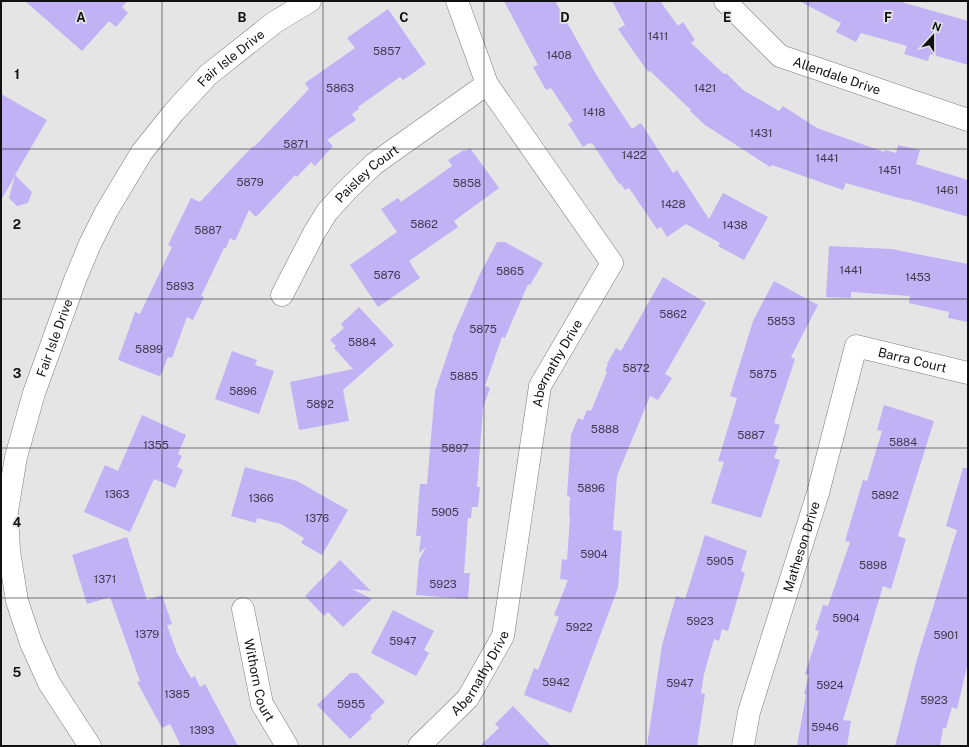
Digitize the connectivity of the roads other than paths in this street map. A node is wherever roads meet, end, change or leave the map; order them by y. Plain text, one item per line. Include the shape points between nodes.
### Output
1 (310, 1) edge
2 (457, 1) edge
3 (725, 1) edge
4 (487, 84) junction
5 (968, 120) edge
6 (282, 294) dead end
7 (856, 346) joint
8 (968, 373) edge
9 (4, 510) edge
10 (243, 609) dead end
11 (90, 746) edge
12 (287, 746) edge
13 (419, 746) edge
14 (743, 746) edge

1 - 9 street, Fair Isle Drive via 276,22 208,75 142,152 106,212 75,280 34,393
2 - 4 street, Abernathy Drive
3 - 5 street, Allendale Drive via 780,56
4 - 6 street, Paisley Court via 374,164 346,191 327,212
4 - 13 street, Abernathy Drive via 612,263 540,386 503,636 468,698
7 - 8 street, Barra Court
7 - 14 street, Matheson Drive via 818,493 749,712
9 - 11 street, Fair Isle Drive via 18,600 31,643 49,683
10 - 12 street, Withorn Court via 262,704

